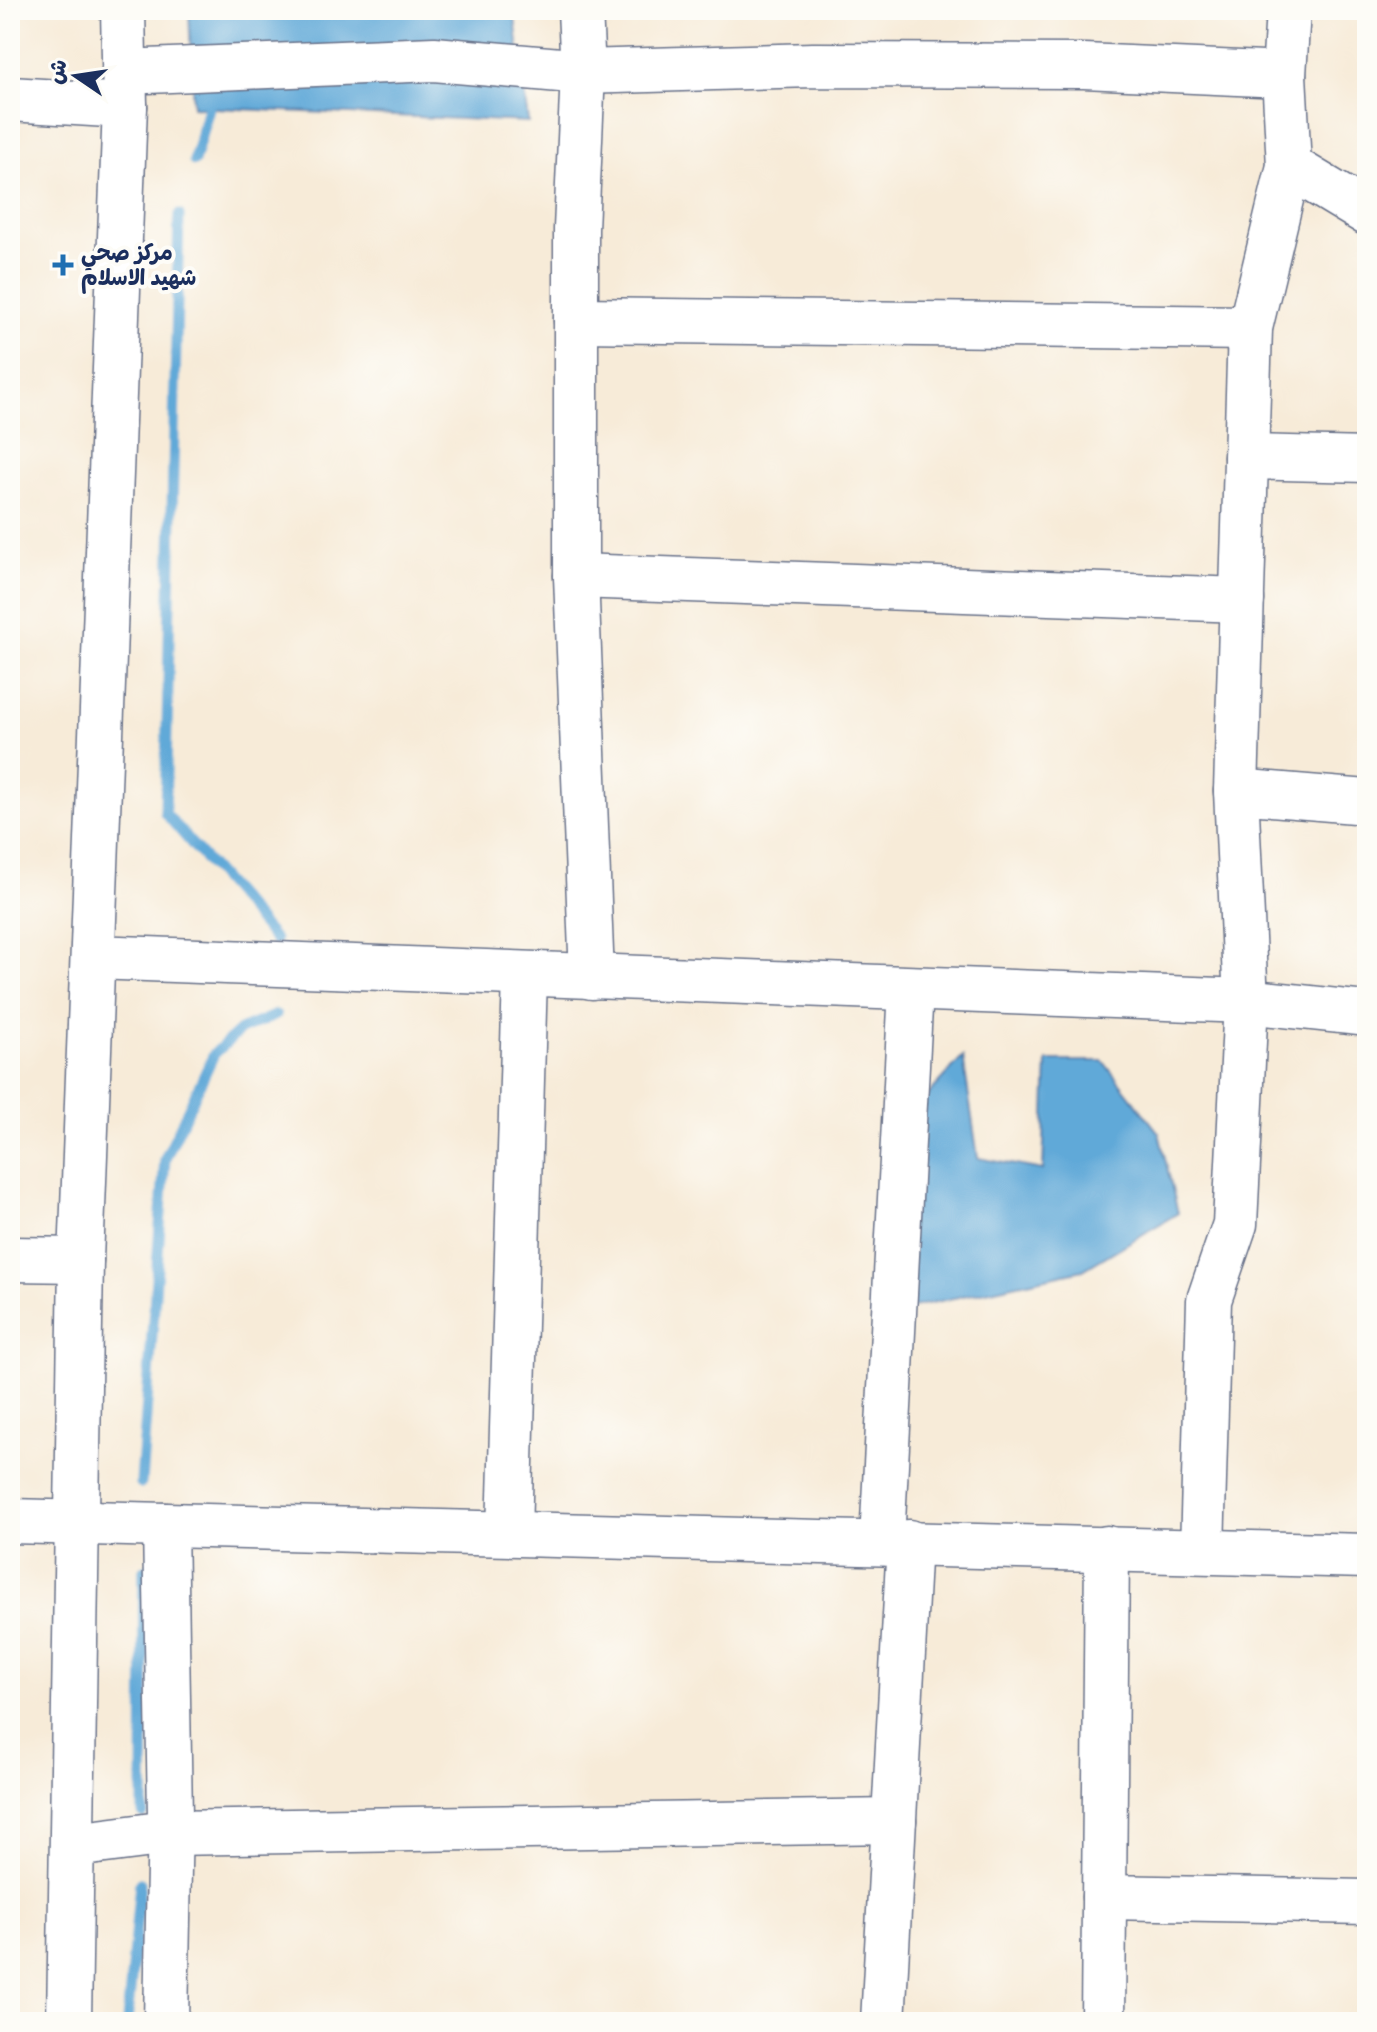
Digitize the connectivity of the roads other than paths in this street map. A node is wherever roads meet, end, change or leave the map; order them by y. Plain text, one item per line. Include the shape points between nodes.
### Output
1 (123, 10) edge
2 (580, 10) edge
3 (1288, 10) edge
4 (583, 72) junction
5 (1284, 75) junction
6 (125, 89) junction
7 (10, 99) edge
8 (1289, 166) junction
9 (1367, 213) edge
10 (576, 320) junction
11 (1250, 328) junction
12 (1246, 457) junction
13 (1367, 460) edge
14 (576, 576) junction
15 (1242, 600) junction
16 (1236, 791) junction
17 (1367, 802) edge
18 (94, 957) junction
19 (525, 975) junction
20 (592, 977) junction
21 (911, 989) junction
22 (1246, 1001) junction
23 (1367, 1014) edge
24 (10, 1259) edge
25 (81, 1260) junction
26 (10, 1521) edge
27 (77, 1523) junction
28 (165, 1525) junction
29 (509, 1533) junction
30 (895, 1542) junction
31 (1107, 1548) junction
32 (1202, 1551) junction
33 (1367, 1556) edge
34 (894, 1821) junction
35 (168, 1833) junction
36 (74, 1845) junction
37 (1104, 1897) junction
38 (1367, 1902) edge
39 (69, 2022) edge
40 (166, 2022) edge
41 (883, 2022) edge
42 (1103, 2022) edge

1 - 6 street
2 - 4 street
3 - 5 street
4 - 5 street via 813,65 1084,66
4 - 6 street via 434,59
4 - 10 street
5 - 8 street
6 - 7 street
6 - 18 street
8 - 9 street
8 - 11 street
10 - 11 street
10 - 14 street
11 - 12 street
12 - 13 street
12 - 15 street
14 - 15 street
14 - 20 street
15 - 16 street
16 - 17 street
16 - 22 street
18 - 19 street
18 - 25 street
19 - 20 street
19 - 29 street
20 - 21 street
21 - 22 street
21 - 30 street
22 - 23 street
22 - 32 street via 1235,1224 1209,1300
24 - 25 street
25 - 27 street
26 - 27 street
27 - 28 street
27 - 36 street
28 - 29 street
28 - 35 street
29 - 30 street
30 - 31 street
30 - 34 street
31 - 32 street
31 - 37 street
32 - 33 street
34 - 35 street
34 - 41 street
35 - 36 street
35 - 40 street
36 - 39 street
37 - 38 street
37 - 42 street

